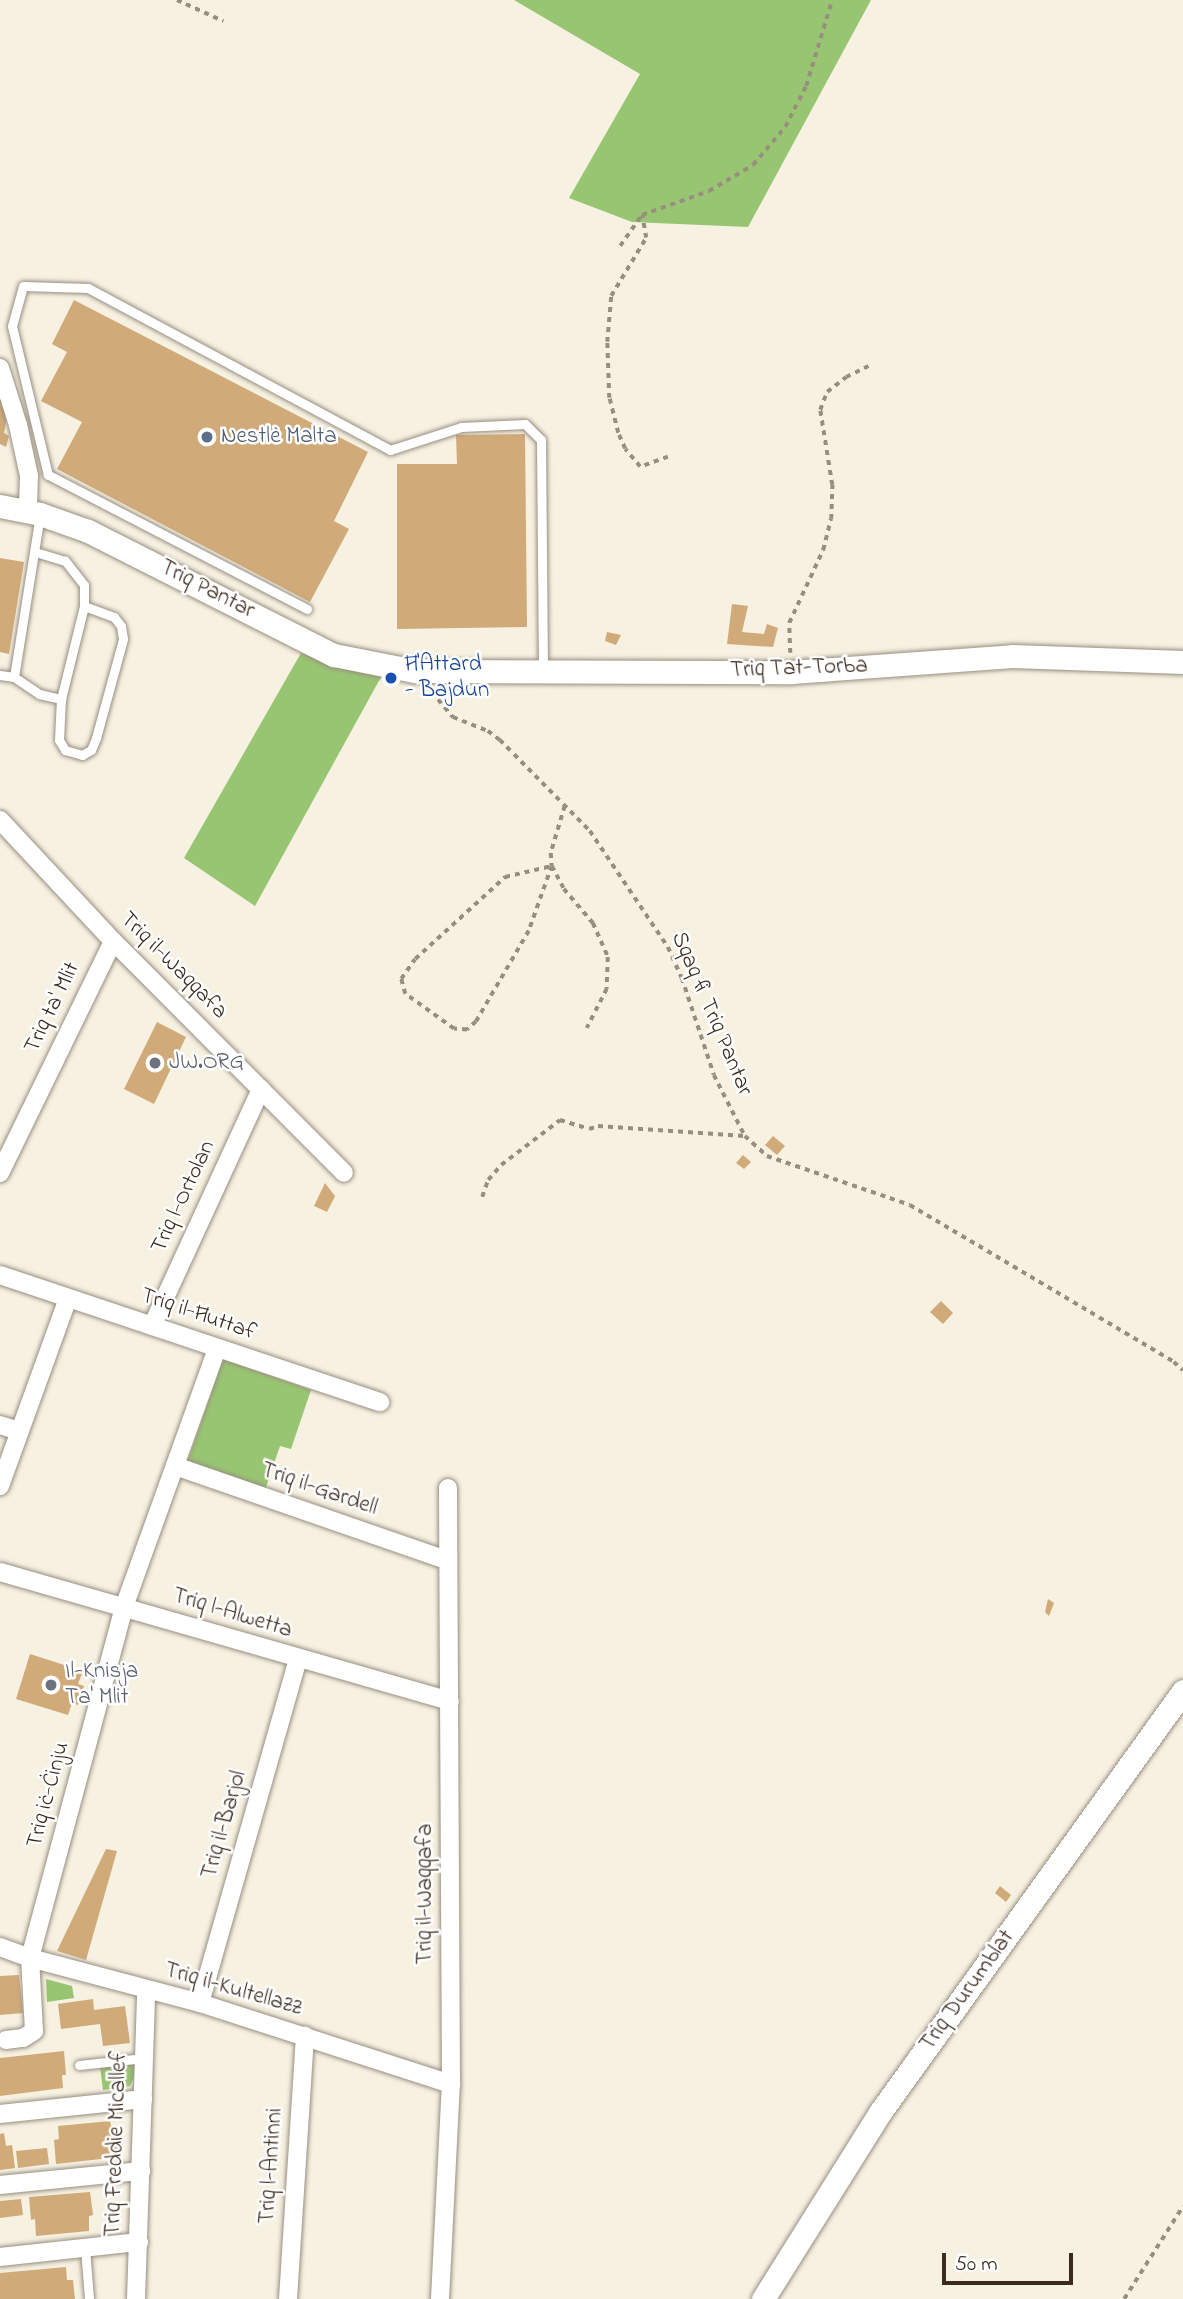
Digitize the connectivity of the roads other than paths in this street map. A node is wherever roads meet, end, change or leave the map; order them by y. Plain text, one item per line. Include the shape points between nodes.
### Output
1 (0, 368) edge
2 (48, 475) junction
3 (29, 477) junction
4 (0, 506) edge
5 (34, 512) junction
6 (35, 552) junction
7 (84, 606) junction
8 (307, 609) dead end
9 (1183, 663) edge
10 (415, 671) joint
11 (543, 671) junction
12 (0, 675) edge
13 (14, 677) junction
14 (61, 699) junction
15 (0, 820) edge
16 (113, 941) junction
17 (261, 1089) junction
18 (0, 1173) edge
19 (345, 1173) dead end
20 (0, 1275) edge
21 (68, 1298) junction
22 (152, 1325) junction
23 (217, 1348) junction
24 (380, 1402) dead end
25 (0, 1425) edge
26 (19, 1432) junction
27 (175, 1466) junction
28 (0, 1486) edge
29 (448, 1488) dead end
30 (447, 1560) junction
31 (0, 1572) edge
32 (124, 1607) junction
33 (298, 1659) junction
34 (1183, 1691) edge
35 (450, 1701) junction
36 (0, 1947) edge
37 (30, 1958) junction
38 (146, 1990) junction
39 (200, 2003) junction
40 (305, 2036) junction
41 (6, 2040) dead end
42 (144, 2059) junction
43 (79, 2065) dead end
44 (451, 2084) junction
45 (143, 2099) junction
46 (0, 2113) edge
47 (141, 2171) junction
48 (0, 2185) edge
49 (139, 2242) junction
50 (85, 2248) junction
51 (0, 2257) edge
52 (89, 2299) edge
53 (136, 2299) edge
54 (288, 2299) edge
55 (440, 2299) edge
56 (763, 2299) edge

1 - 3 street
2 - 3 lane
2 - 8 lane
2 - 11 lane via 12,326 23,286 88,288 390,450 461,427 525,424 541,439
3 - 5 street
4 - 5 main road, Triq Pantar
5 - 6 lane
5 - 10 main road, Triq Pantar via 88,531 334,655
6 - 7 lane via 65,561 75,572 84,585
6 - 13 lane
7 - 14 lane
7 - 14 lane via 114,617 123,639 96,738 91,750 82,755 65,750 59,740
9 - 11 main road, Triq Tat-Torba via 1012,656 791,672
10 - 11 main road, Triq Tat-Torba
12 - 13 lane
13 - 14 lane via 39,694
15 - 16 street, Triq il-Waqqafa
16 - 17 street, Triq il-Waqqafa
16 - 18 street, Triq ta' Mlit
17 - 19 street, Triq il-Waqqafa
17 - 22 street, Triq l-Ortolan
20 - 21 street, Triq il-Ħuttaf
21 - 22 street, Triq il-Ħuttaf
21 - 26 street
22 - 23 street, Triq il-Ħuttaf
23 - 24 street, Triq il-Ħuttaf
23 - 27 street, Triq iċ-Ċinju
25 - 26 street
26 - 28 street
27 - 30 street, Triq il-Gardell
27 - 32 street, Triq iċ-Ċinju
29 - 30 street, Triq il-Waqqafa
30 - 35 street, Triq il-Waqqafa
31 - 32 street, Triq l-Alwetta
32 - 33 street, Triq l-Alwetta
32 - 37 street, Triq iċ-Ċinju
33 - 35 street, Triq l-Alwetta
33 - 39 street, Triq il-Barjol
34 - 56 main road, Triq Durumblat via 881,2111
35 - 44 street, Triq il-Waqqafa
36 - 37 street, Triq il-Kultellazz
37 - 38 street, Triq il-Kultellazz
37 - 41 street, Triq iċ-Ċinju via 34,2031
38 - 39 street, Triq il-Kultellazz
38 - 42 street, Triq Freddie Micallef
39 - 40 street, Triq il-Kultellazz
40 - 44 street, Triq il-Kultellazz
40 - 54 street, Triq l-Antinni
42 - 43 lane
42 - 45 street, Triq Freddie Micallef
44 - 55 street, Triq il-Waqqafa
45 - 46 street
45 - 47 street, Triq Freddie Micallef
47 - 48 street
47 - 49 street, Triq Freddie Micallef
49 - 50 street
49 - 53 street, Triq Freddie Micallef
50 - 51 street
50 - 52 lane

